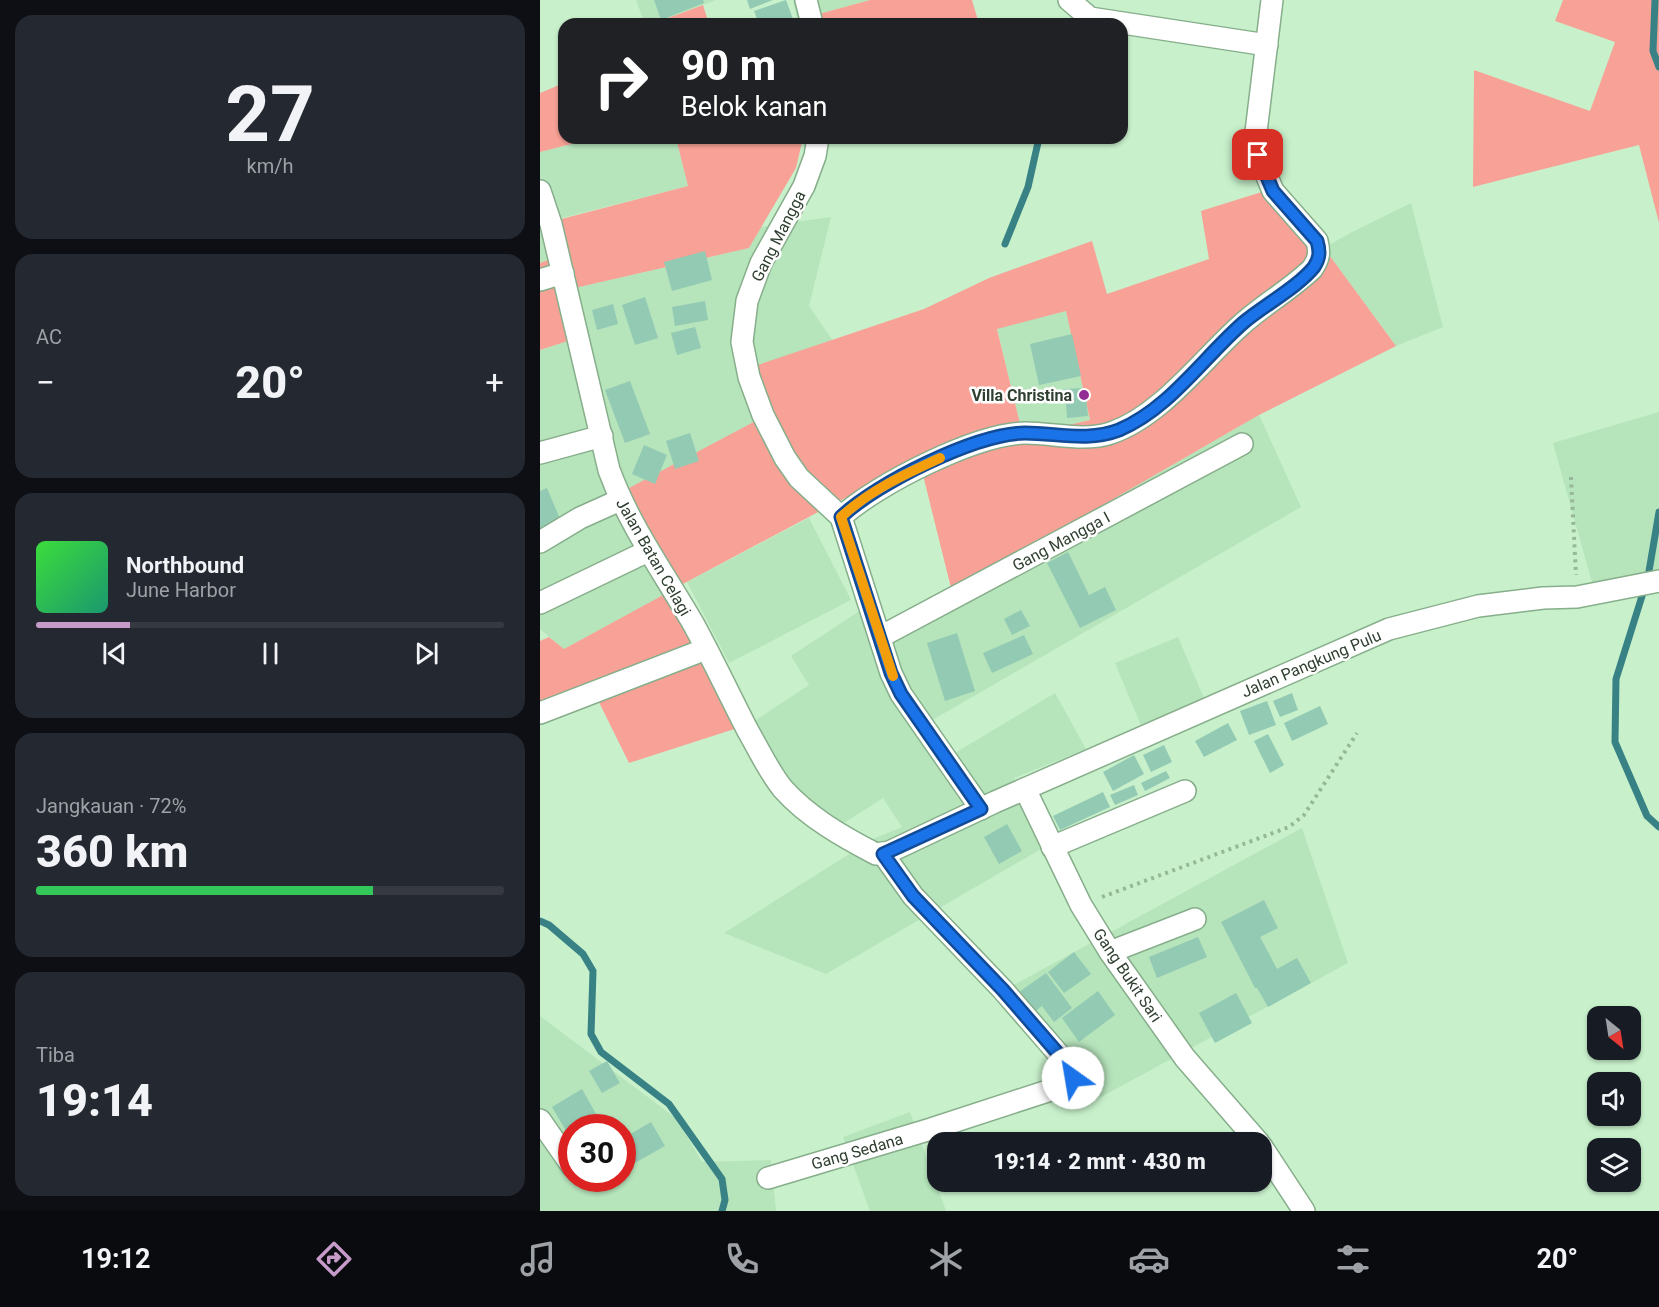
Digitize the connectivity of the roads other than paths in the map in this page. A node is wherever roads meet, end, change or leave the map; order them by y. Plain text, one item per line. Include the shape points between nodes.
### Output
1 (806, 0) edge
2 (1069, 0) edge
3 (1272, 0) edge
4 (810, 18) edge
5 (1090, 18) edge
6 (1128, 24) edge
7 (1266, 45) junction
8 (817, 144) edge
9 (540, 191) edge
10 (563, 273) junction
11 (540, 280) edge
12 (602, 436) junction
13 (1242, 444) dead end
14 (540, 453) edge
15 (620, 500) junction
16 (841, 517) junction
17 (540, 542) edge
18 (648, 551) junction
19 (1659, 581) edge
20 (540, 603) edge
21 (880, 637) junction
22 (706, 649) junction
23 (540, 713) edge
24 (1025, 789) junction
25 (1185, 790) dead end
26 (981, 809) junction
27 (1052, 847) junction
28 (883, 854) junction
29 (1195, 919) dead end
30 (1110, 952) junction
31 (540, 1120) edge
32 (1249, 1132) edge
33 (558, 1146) edge
34 (1272, 1162) edge
35 (768, 1178) dead end
36 (1304, 1211) edge

1 - 4 street
2 - 5 street
3 - 7 street
6 - 7 street
7 - 16 street via 1256,132 1258,155 1273,191 1317,241 1320,251 1312,269 1242,324 1167,397 1122,429 1093,436 1024,433 963,448 909,472
8 - 16 street, Gang Mangga via 804,186 761,263 747,301 742,342 748,376 785,459 799,478
9 - 10 street, Jalan Batan Celagi
10 - 11 street
10 - 12 street, Jalan Batan Celagi
12 - 14 street
12 - 15 street, Jalan Batan Celagi
13 - 21 street, Gang Mangga I
15 - 17 street
15 - 18 street, Jalan Batan Celagi
16 - 21 street, Gang Mangga
18 - 20 street
18 - 22 street, Jalan Batan Celagi
19 - 24 street, Jalan Pangkung Pulu via 1577,597 1478,606 1389,629
21 - 26 street, Gang Mangga via 901,694
22 - 23 street
22 - 28 street, Jalan Batan Celagi via 765,762 783,788 826,825
24 - 26 street, Jalan Pangkung Pulu
24 - 27 street, Gang Bukit Sari
25 - 27 street
26 - 28 street, Jalan Pangkung Pulu
27 - 30 street, Gang Bukit Sari
28 - 35 street, Gang Sedana via 913,896 1068,1065 1073,1078 1063,1086 964,1119
29 - 30 street
30 - 32 street, Gang Bukit Sari via 1185,1058
31 - 33 street
34 - 36 street

